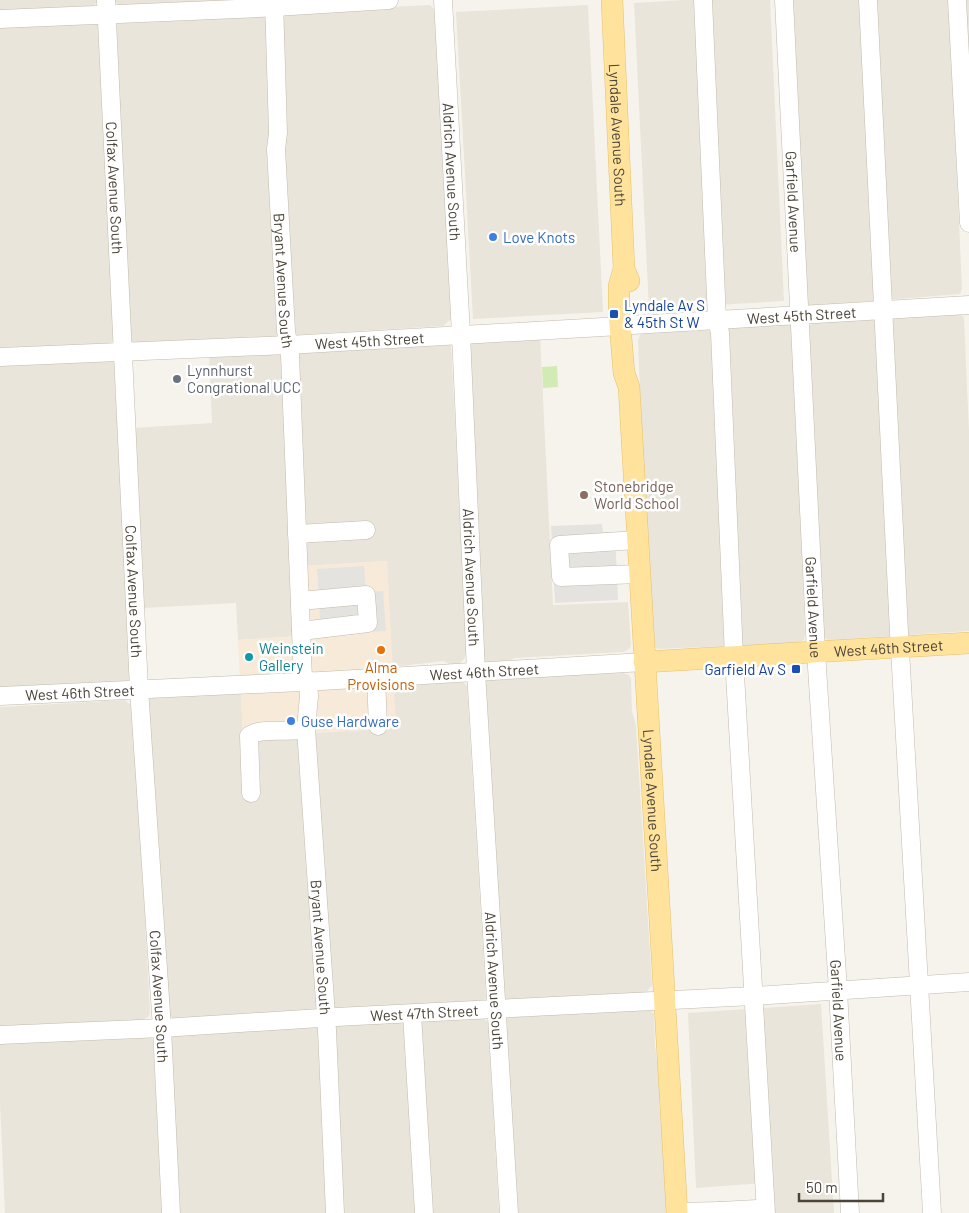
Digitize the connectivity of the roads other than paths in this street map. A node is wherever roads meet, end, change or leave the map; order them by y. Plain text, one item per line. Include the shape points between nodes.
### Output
1 (389, 0) edge
2 (443, 0) edge
3 (612, 0) edge
4 (703, 0) edge
5 (784, 0) edge
6 (868, 0) edge
7 (957, 0) edge
8 (274, 3) edge
9 (107, 7) edge
10 (0, 19) edge
11 (969, 223) edge
12 (969, 305) edge
13 (883, 310) junction
14 (799, 315) junction
15 (717, 320) junction
16 (627, 326) junction
17 (461, 334) junction
18 (288, 345) junction
19 (124, 351) junction
20 (0, 357) edge
21 (366, 530) dead end
22 (297, 534) junction
23 (637, 540) junction
24 (639, 574) junction
25 (300, 602) junction
26 (301, 631) junction
27 (969, 643) edge
28 (900, 647) junction
29 (816, 652) junction
30 (734, 657) junction
31 (644, 662) junction
32 (476, 672) junction
33 (376, 677) junction
34 (306, 680) junction
35 (140, 689) junction
36 (0, 696) edge
37 (378, 726) dead end
38 (306, 729) junction
39 (251, 793) dead end
40 (969, 982) edge
41 (918, 985) junction
42 (838, 990) junction
43 (754, 996) junction
44 (664, 1001) junction
45 (496, 1010) junction
46 (412, 1014) junction
47 (326, 1018) junction
48 (162, 1028) junction
49 (0, 1035) edge
50 (762, 1211) edge
51 (720, 1212) edge
52 (171, 1213) edge
53 (335, 1213) edge
54 (424, 1213) edge
55 (509, 1213) edge
56 (677, 1213) edge
57 (850, 1213) edge
58 (932, 1213) edge

1 - 8 street
2 - 17 street, Aldrich Avenue South
3 - 16 main road, Lyndale Avenue South via 624,270 619,286
4 - 15 street
5 - 14 street, Garfield Avenue
6 - 13 street
7 - 11 street
8 - 9 street
8 - 18 street, Bryant Avenue South via 276,150
9 - 10 street
9 - 19 street, Colfax Avenue South
12 - 13 street, West 45th Street
13 - 14 street, West 45th Street
13 - 28 street
14 - 15 street, West 45th Street
14 - 29 street, Garfield Avenue
15 - 16 street, West 45th Street
15 - 30 street via 721,343
16 - 17 street, West 45th Street
16 - 23 main road, Lyndale Avenue South via 634,339 633,373 629,386
17 - 18 street, West 45th Street
17 - 32 street, Aldrich Avenue South
18 - 19 street, West 45th Street
18 - 22 street, Bryant Avenue South
19 - 20 street, West 45th Street
19 - 35 street, Colfax Avenue South
21 - 22 street
22 - 25 street, Bryant Avenue South
23 - 24 main road, Lyndale Avenue South
23 - 24 street via 559,545 561,577
24 - 31 main road, Lyndale Avenue South
25 - 26 street, Bryant Avenue South
25 - 26 street via 366,595 368,623
26 - 34 street, Bryant Avenue South
27 - 28 main road, West 46th Street
28 - 29 main road, West 46th Street
28 - 41 street
29 - 30 main road, West 46th Street
29 - 42 street, Garfield Avenue
30 - 31 main road, West 46th Street
30 - 43 street
31 - 32 street, West 46th Street
31 - 44 main road, Lyndale Avenue South
32 - 33 street, West 46th Street
32 - 45 street, Aldrich Avenue South
33 - 34 street, West 46th Street
33 - 37 street
34 - 35 street, West 46th Street
34 - 38 street, Bryant Avenue South via 309,696
35 - 36 street, West 46th Street
35 - 48 street, Colfax Avenue South
38 - 39 street via 299,732 256,732 248,736
38 - 47 street, Bryant Avenue South
40 - 41 street, West 47th Street
41 - 42 street, West 47th Street
41 - 58 street
42 - 43 street, West 47th Street
42 - 57 street, Garfield Avenue
43 - 44 street, West 47th Street
43 - 50 street
44 - 45 street, West 47th Street
44 - 56 main road, Lyndale Avenue South
45 - 46 street, West 47th Street
45 - 55 street, Aldrich Avenue South
46 - 47 street, West 47th Street
46 - 54 street
47 - 48 street, West 47th Street
47 - 53 street, Bryant Avenue South
48 - 49 street, West 47th Street
48 - 52 street, Colfax Avenue South
50 - 51 street
51 - 56 street

